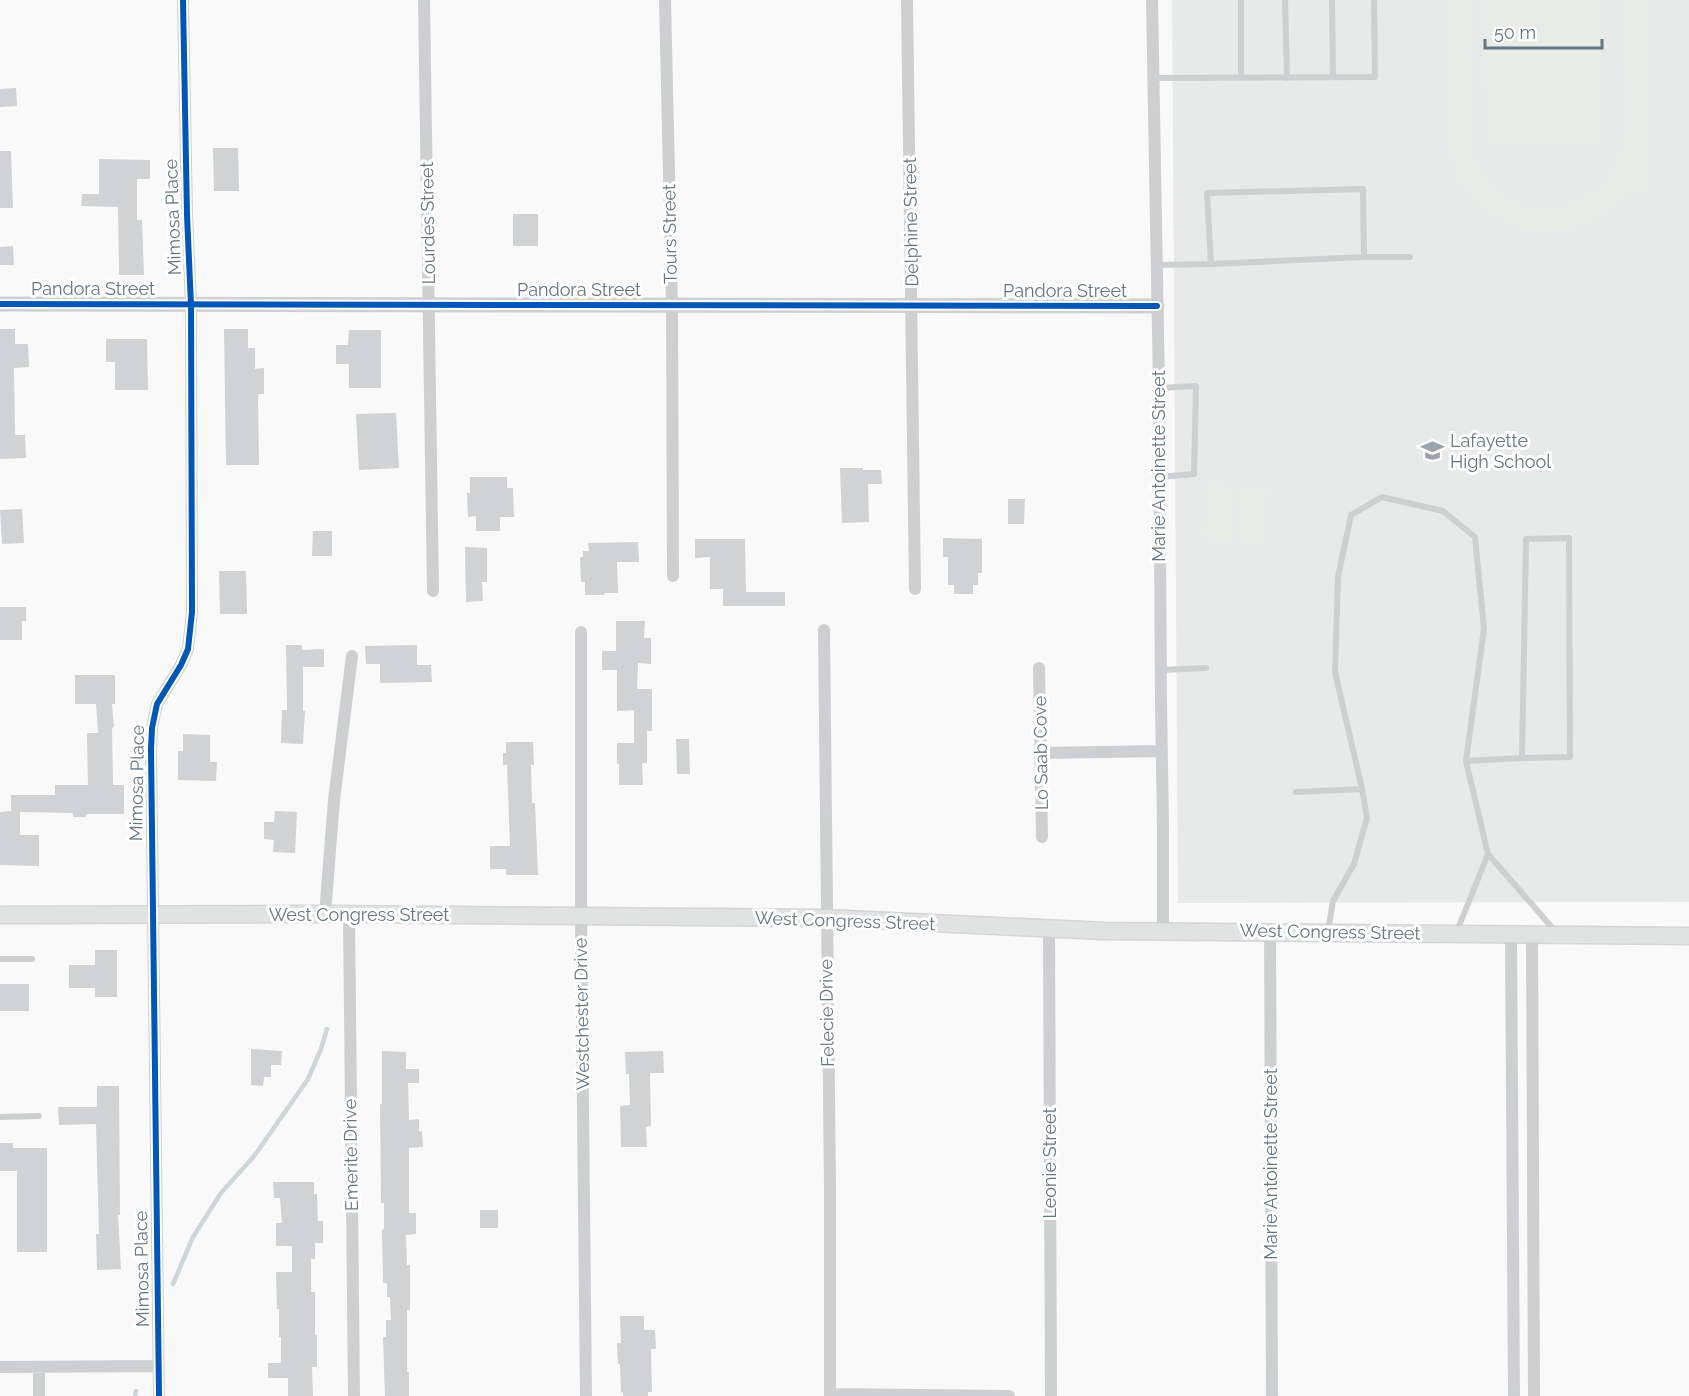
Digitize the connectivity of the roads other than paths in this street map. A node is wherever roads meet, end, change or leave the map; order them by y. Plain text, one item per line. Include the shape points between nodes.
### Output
1 (183, 0) edge
2 (424, 0) edge
3 (665, 0) edge
4 (907, 0) edge
5 (1152, 0) edge
6 (1241, 0) edge
7 (1285, 0) edge
8 (1332, 0) edge
9 (1374, 0) edge
10 (1333, 77) junction
11 (1153, 78) junction
12 (1241, 78) junction
13 (1287, 78) junction
14 (1364, 257) junction
15 (1410, 257) dead end
16 (1156, 264) junction
17 (1211, 264) junction
18 (0, 304) edge
19 (430, 304) junction
20 (191, 305) junction
21 (672, 305) junction
22 (912, 306) junction
23 (1157, 306) junction
24 (1159, 388) junction
25 (1159, 477) junction
26 (673, 576) dead end
27 (915, 589) dead end
28 (433, 591) dead end
29 (824, 630) dead end
30 (581, 632) dead end
31 (352, 656) dead end
32 (1040, 668) dead end
33 (1206, 668) dead end
34 (1160, 670) junction
35 (1162, 751) junction
36 (1041, 753) junction
37 (1522, 758) junction
38 (1466, 761) junction
39 (1362, 789) junction
40 (1296, 792) dead end
41 (1042, 837) dead end
42 (1488, 854) junction
43 (152, 914) junction
44 (325, 914) junction
45 (349, 914) junction
46 (0, 915) edge
47 (581, 917) junction
48 (826, 918) junction
49 (1049, 929) junction
50 (1163, 931) junction
51 (1270, 931) junction
52 (1328, 932) junction
53 (1456, 934) junction
54 (1511, 934) junction
55 (1558, 934) junction
56 (1532, 935) junction
57 (1689, 936) edge
58 (32, 959) dead end
59 (0, 960) edge
60 (1512, 1063) junction
61 (1531, 1063) junction
62 (1512, 1113) junction
63 (1531, 1113) junction
64 (39, 1116) dead end
65 (0, 1117) edge
66 (1513, 1232) junction
67 (1533, 1232) junction
68 (158, 1366) junction
69 (0, 1367) edge
70 (39, 1367) junction
71 (830, 1395) edge
72 (39, 1396) edge
73 (159, 1396) edge
74 (354, 1396) edge
75 (586, 1396) edge
76 (1009, 1396) edge
77 (1051, 1396) edge
78 (1272, 1396) edge
79 (1514, 1396) edge
80 (1534, 1396) edge

1 - 20 street, Mimosa Place
2 - 19 street, Lourdes Street
3 - 21 street, Tours Street
4 - 22 street, Delphine Street
5 - 11 street, Marie Antoinette Street
6 - 12 lane
7 - 13 lane
8 - 10 lane
9 - 10 lane via 1376,77
10 - 13 lane
11 - 12 lane
11 - 16 street, Marie Antoinette Street
12 - 13 lane
14 - 15 lane
14 - 17 lane
14 - 17 lane via 1363,189 1207,193
16 - 17 lane
16 - 23 street, Marie Antoinette Street
18 - 20 street, Pandora Street
19 - 20 street, Pandora Street
19 - 21 street, Pandora Street
19 - 28 street, Lourdes Street
20 - 43 street, Mimosa Place via 192,612 188,649 157,705 152,728
21 - 22 street, Pandora Street
21 - 26 street, Tours Street
22 - 23 street, Pandora Street
22 - 27 street, Delphine Street
23 - 24 street, Marie Antoinette Street
24 - 25 street, Marie Antoinette Street
24 - 25 lane via 1196,386 1194,474
25 - 34 street, Marie Antoinette Street
29 - 48 street, Felecie Drive
30 - 47 street, Westchester Drive
31 - 44 street
32 - 36 street, Lo Saab Cove
33 - 34 lane
34 - 35 street, Marie Antoinette Street
35 - 36 street
35 - 50 street, Marie Antoinette Street
36 - 41 street, Lo Saab Cove
37 - 37 lane via 1570,757 1569,538 1526,539
37 - 38 lane
38 - 39 lane via 1484,629 1475,537 1443,511 1382,497 1351,516 1338,577 1335,672
38 - 42 lane
39 - 40 lane
39 - 52 lane via 1367,818 1354,864 1333,901
42 - 53 lane
42 - 55 lane
43 - 44 main road, West Congress Street
43 - 46 main road, West Congress Street
43 - 68 street, Mimosa Place
44 - 45 main road, West Congress Street
45 - 47 main road, West Congress Street
45 - 74 street, Emerite Drive
47 - 48 main road, West Congress Street
47 - 75 street, Westchester Drive
48 - 49 main road, West Congress Street
48 - 71 street, Felecie Drive
49 - 50 main road, West Congress Street
49 - 77 street, Leonie Street
50 - 51 main road, West Congress Street
51 - 52 main road, West Congress Street
51 - 78 street, Marie Antoinette Street
52 - 53 main road, West Congress Street
53 - 54 main road, West Congress Street
54 - 56 main road, West Congress Street
54 - 60 street
55 - 56 main road, West Congress Street
55 - 57 main road, West Congress Street
56 - 61 street
58 - 59 lane
60 - 61 street
60 - 62 street
61 - 63 street
62 - 63 street
62 - 66 street
63 - 67 street
64 - 65 lane
66 - 67 street
66 - 79 street
67 - 80 street
68 - 70 street
68 - 73 street, Mimosa Place
69 - 70 street
70 - 72 street
71 - 76 street

